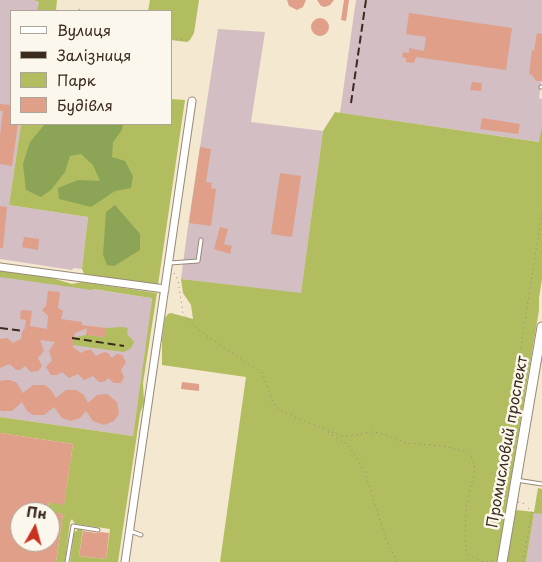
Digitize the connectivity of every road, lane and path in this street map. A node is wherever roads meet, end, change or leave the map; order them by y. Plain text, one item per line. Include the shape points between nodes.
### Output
1 (172, 38) edge
2 (187, 40) dead end
3 (192, 101) dead end
4 (542, 213) edge
5 (201, 240) dead end
6 (169, 263) junction
7 (0, 267) edge
8 (165, 289) junction
9 (542, 327) edge
10 (325, 430) junction
11 (516, 480) junction
12 (542, 484) edge
13 (512, 501) junction
14 (526, 506) dead end
15 (98, 530) dead end
16 (129, 531) junction
17 (141, 535) dead end
18 (502, 560) edge
19 (67, 562) edge
20 (125, 562) edge
21 (397, 562) edge
22 (524, 562) edge

1 - 2 path
3 - 6 street
4 - 13 path via 497,498
5 - 6 lane via 198,262
6 - 8 street
6 - 10 path via 178,280 183,313 195,326 261,372 277,408
7 - 8 street
8 - 16 street
9 - 11 street, Промисловий проспект
10 - 18 path via 342,436 380,433 406,443 444,446 466,452 471,456 474,469 466,508 466,550 470,556 484,562
10 - 21 path via 348,445 358,460
11 - 12 lane
11 - 13 street, Промисловий проспект
13 - 18 street, Промисловий проспект
14 - 22 path via 532,512
15 - 19 lane via 73,526
16 - 17 lane
16 - 20 street

